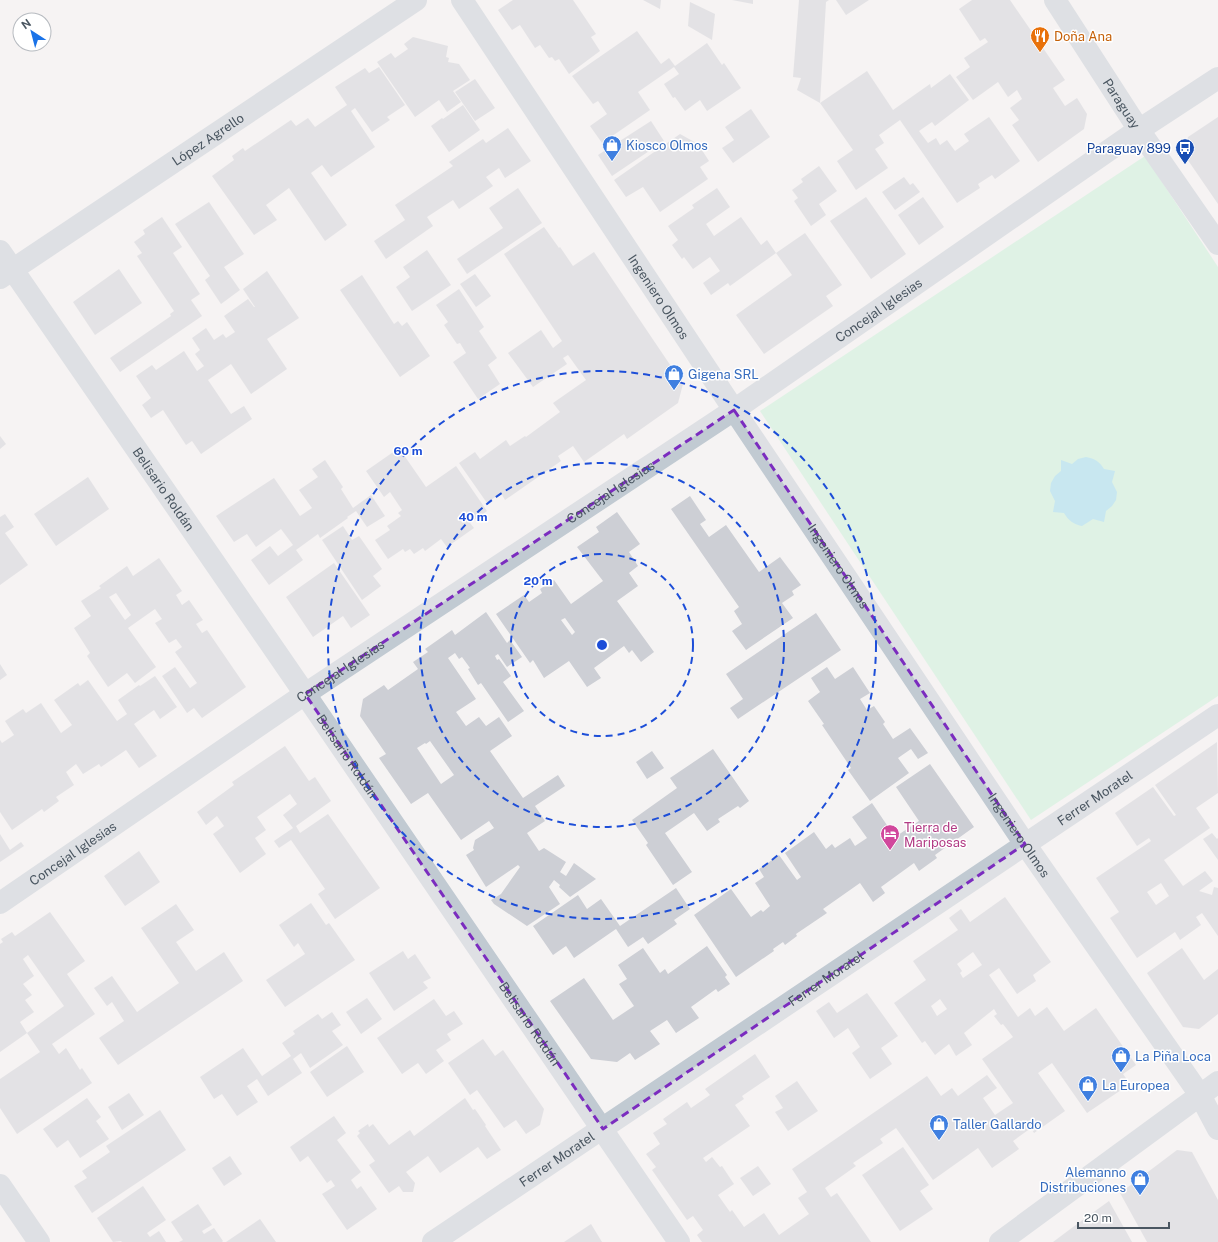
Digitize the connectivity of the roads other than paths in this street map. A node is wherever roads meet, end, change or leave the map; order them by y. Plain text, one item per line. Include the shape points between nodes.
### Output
1 (416, 0) edge
2 (462, 0) edge
3 (1055, 0) edge
4 (1218, 78) edge
5 (1139, 130) junction
6 (1218, 244) edge
7 (0, 251) edge
8 (6, 274) edge
9 (734, 410) junction
10 (305, 694) junction
11 (1218, 714) edge
12 (1025, 844) junction
13 (0, 903) edge
14 (1218, 1082) edge
15 (1200, 1095) junction
16 (603, 1129) junction
17 (1218, 1129) edge
18 (0, 1185) edge
19 (39, 1242) edge
20 (433, 1242) edge
21 (678, 1242) edge
22 (1000, 1242) edge

1 - 8 street, López Agrello
2 - 9 street, Ingeniero Olmos
3 - 5 street, Paraguay
4 - 5 street, Concejal Iglesias
5 - 6 street, Paraguay
5 - 9 street, Concejal Iglesias
7 - 8 street, Belisario Roldán
8 - 10 street, Belisario Roldán
9 - 10 street, Concejal Iglesias
9 - 12 street, Ingeniero Olmos
10 - 13 street, Concejal Iglesias
10 - 16 street, Belisario Roldán
11 - 12 street, Ferrer Moratel
12 - 15 street, Ingeniero Olmos
12 - 16 street, Ferrer Moratel
14 - 15 street
15 - 17 street, Ingeniero Olmos
15 - 22 street
16 - 20 street, Ferrer Moratel
16 - 21 street, Belisario Roldán
18 - 19 street

